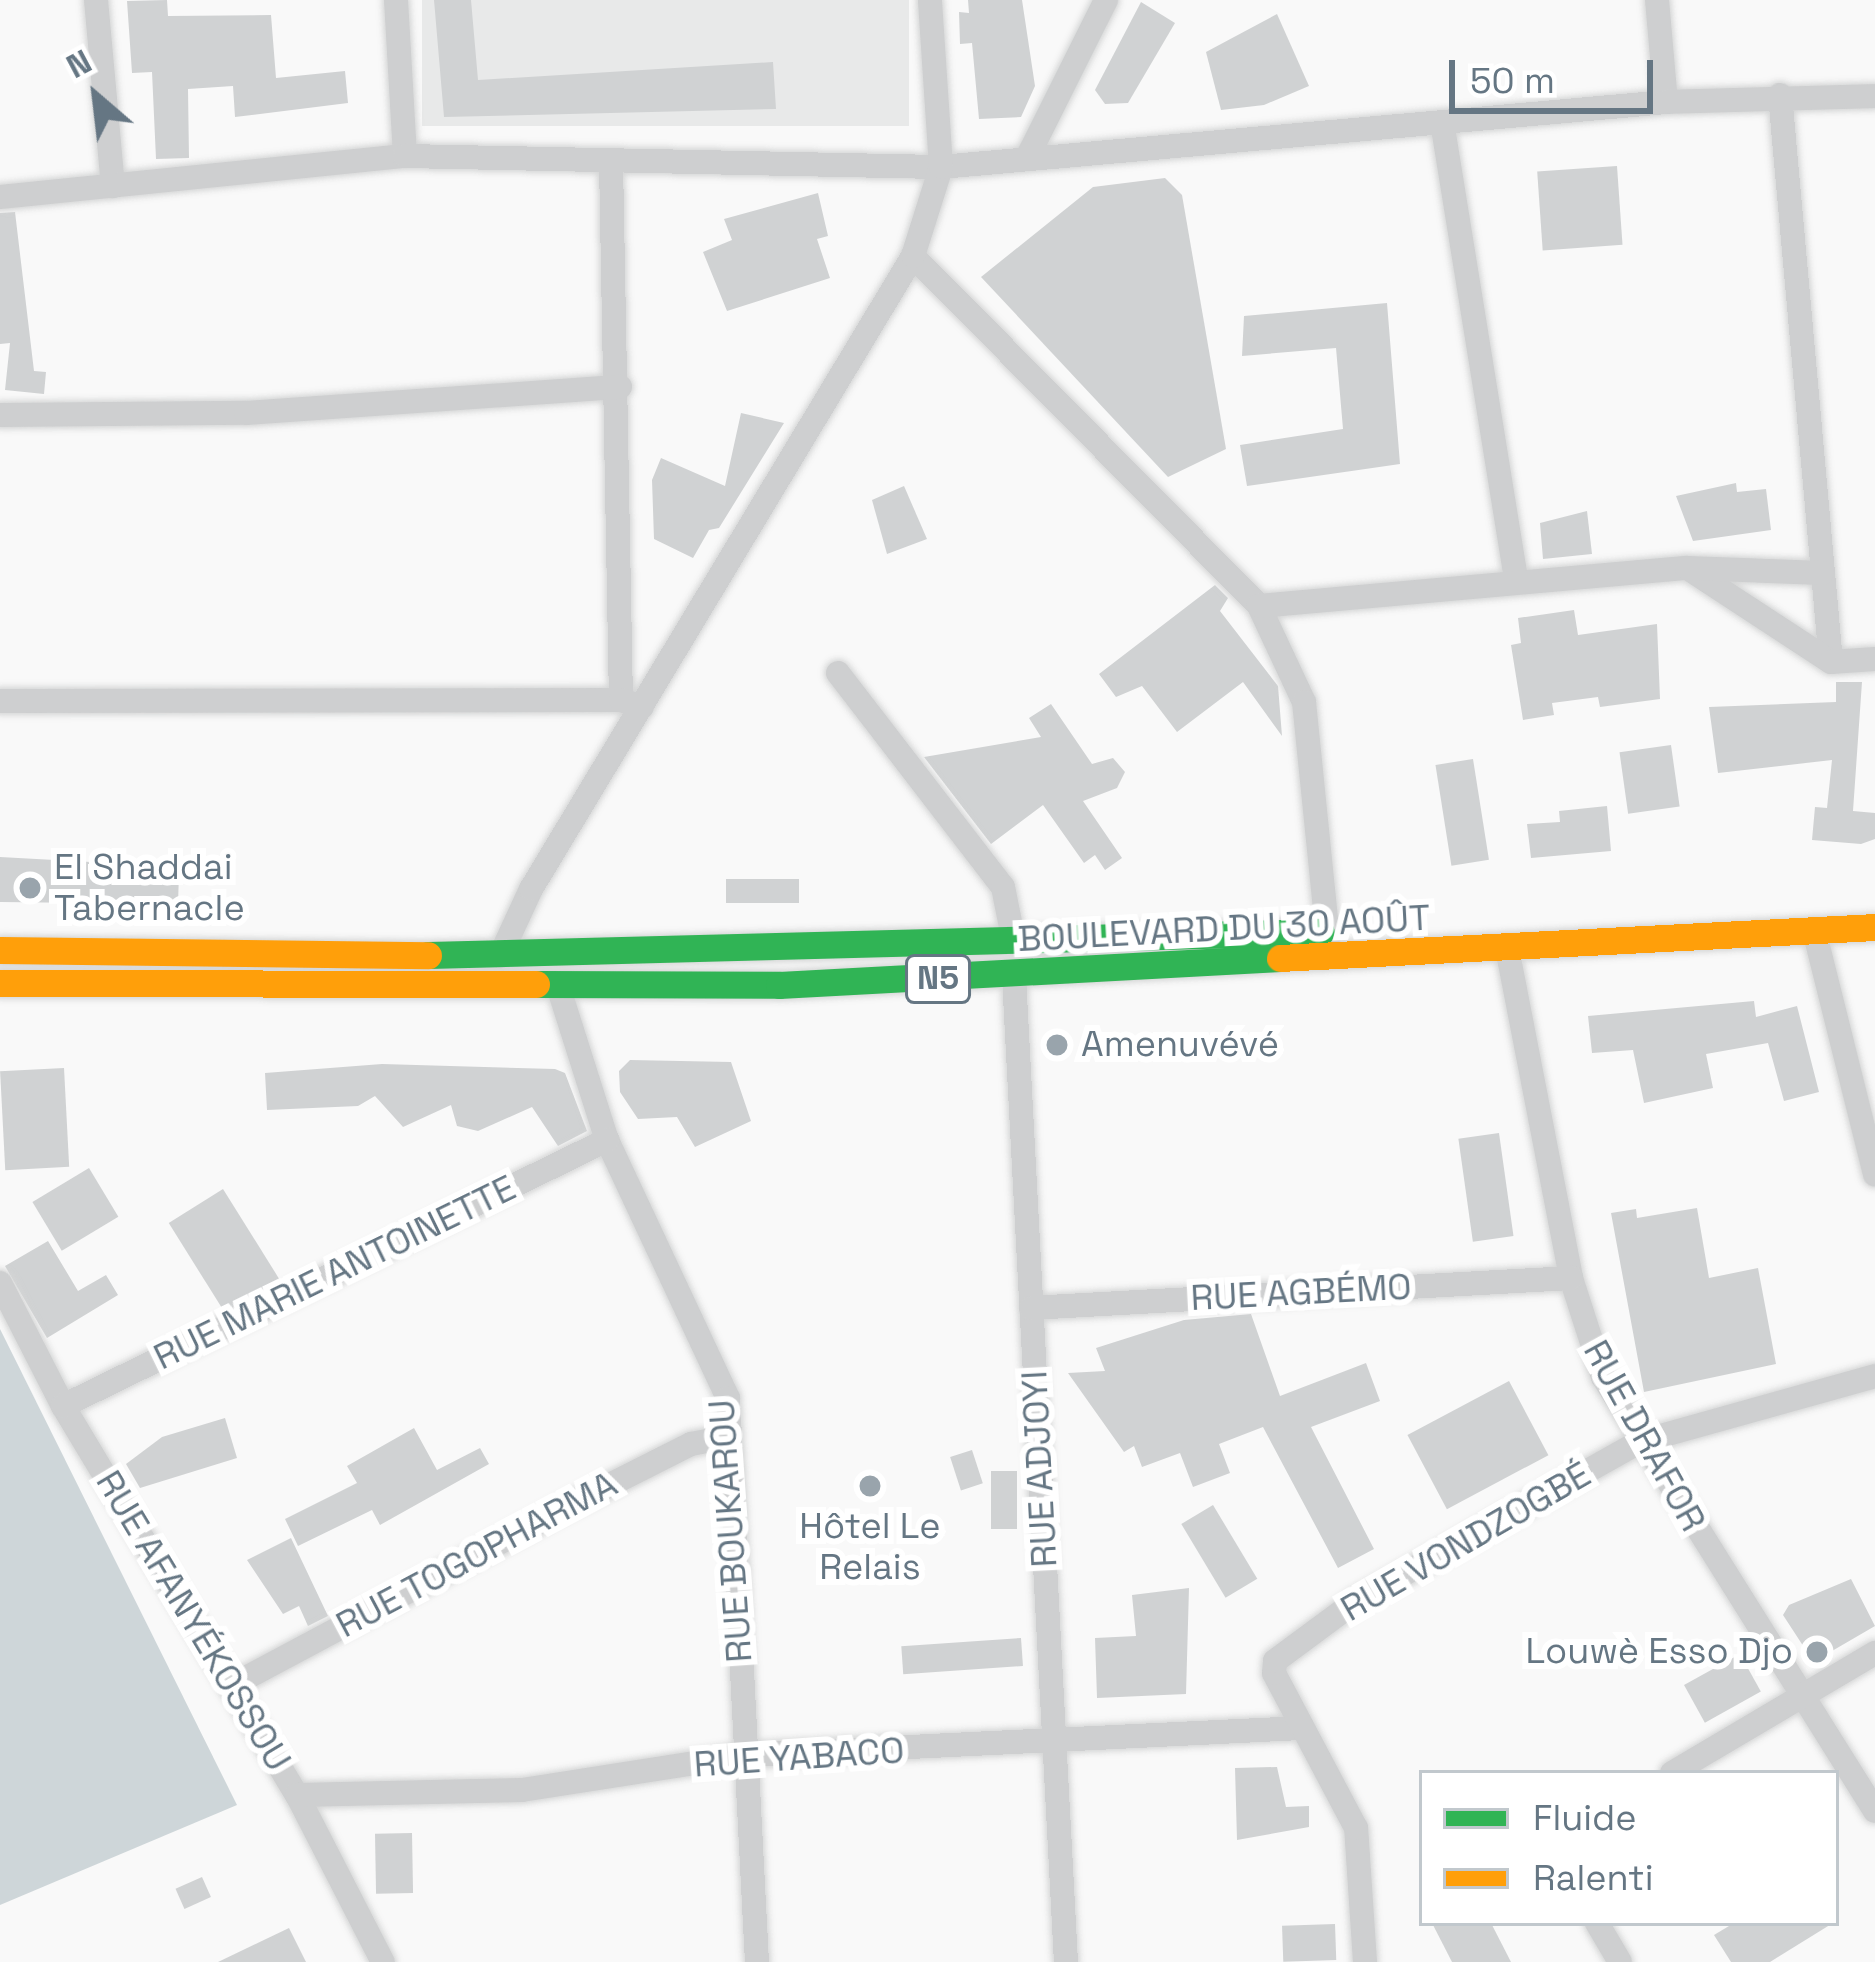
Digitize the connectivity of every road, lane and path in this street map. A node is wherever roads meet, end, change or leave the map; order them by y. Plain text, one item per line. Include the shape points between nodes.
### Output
1 (96, 0) edge
2 (396, 0) edge
3 (930, 0) edge
4 (1106, 0) edge
5 (1657, 0) edge
6 (1780, 95) junction
7 (1875, 96) edge
8 (1666, 102) junction
9 (1443, 128) junction
10 (1029, 154) junction
11 (404, 156) junction
12 (611, 161) junction
13 (941, 167) junction
14 (113, 186) junction
15 (0, 197) edge
16 (913, 256) junction
17 (620, 387) junction
18 (0, 415) edge
19 (1687, 568) junction
20 (1822, 573) junction
21 (1516, 578) junction
22 (1259, 606) junction
23 (1875, 659) edge
24 (1831, 662) junction
25 (838, 673) dead end
26 (0, 701) edge
27 (631, 703) junction
28 (1875, 900) edge
29 (1875, 927) edge
30 (1814, 930) junction
31 (1328, 932) junction
32 (1014, 943) junction
33 (1507, 948) junction
34 (0, 950) edge
35 (500, 956) junction
36 (562, 957) junction
37 (1328, 961) junction
38 (1014, 976) junction
39 (0, 983) edge
40 (499, 986) junction
41 (560, 989) junction
42 (607, 1140) junction
43 (1875, 1175) edge
44 (1571, 1278) junction
45 (0, 1283) edge
46 (1031, 1308) junction
47 (1875, 1376) edge
48 (63, 1406) junction
49 (727, 1437) junction
50 (1640, 1442) junction
51 (1875, 1653) edge
52 (231, 1686) junction
53 (1804, 1697) junction
54 (1302, 1729) junction
55 (1055, 1745) junction
56 (746, 1755) junction
57 (1677, 1770) edge
58 (297, 1795) junction
59 (1875, 1811) edge
60 (1600, 1926) edge
61 (382, 1962) edge
62 (757, 1962) edge
63 (1066, 1962) edge
64 (1366, 1962) edge
65 (1620, 1962) edge

1 - 14 street
2 - 11 street
3 - 13 street
4 - 10 street
5 - 8 street
6 - 7 street
6 - 8 street
6 - 20 street
8 - 9 street
9 - 10 street
9 - 21 street
10 - 13 street
11 - 12 street
11 - 14 street
12 - 13 street
12 - 17 street
13 - 16 street
14 - 15 street
16 - 22 street
16 - 27 street
17 - 18 street via 246,413
17 - 27 street
19 - 20 street
19 - 21 street
19 - 24 street
20 - 24 street
21 - 22 street
22 - 31 street via 1304,702
23 - 24 street
25 - 32 street via 1003,887
26 - 27 street
27 - 35 street
28 - 31 highway, BOULEVARD DU 30 AOÛT / N5
29 - 30 highway, BOULEVARD DU 30 AOÛT / N5
30 - 33 highway, BOULEVARD DU 30 AOÛT / N5
30 - 43 street
31 - 32 highway, BOULEVARD DU 30 AOÛT / N5
31 - 37 street
32 - 36 highway, BOULEVARD DU 30 AOÛT / N5
33 - 37 highway, BOULEVARD DU 30 AOÛT / N5
33 - 44 street, RUE DRAFOR
34 - 35 highway, BOULEVARD DU 30 AOÛT / N5
35 - 36 highway, BOULEVARD DU 30 AOÛT / N5
35 - 40 highway
36 - 41 highway
37 - 38 highway, BOULEVARD DU 30 AOÛT / N5
38 - 41 highway, BOULEVARD DU 30 AOÛT / N5
38 - 46 street, RUE ADJOYI
39 - 40 highway, BOULEVARD DU 30 AOÛT / N5
40 - 41 highway, BOULEVARD DU 30 AOÛT / N5
41 - 42 street, RUE BOUKAROU
42 - 48 street, RUE MARIE ANTOINETTE
42 - 49 street, RUE BOUKAROU via 728,1398
44 - 46 street, RUE AGBÉMO
44 - 50 street, RUE DRAFOR via 1584,1330
45 - 48 street, RUE AFANYÉKOSSOU
46 - 55 street, RUE ADJOYI
47 - 50 street, RUE VONDZOGBÉ
48 - 52 street, RUE AFANYÉKOSSOU
49 - 52 street, RUE TOGOPHARMA via 671,1454
49 - 56 street, RUE BOUKAROU
50 - 53 street, RUE DRAFOR
50 - 54 street, RUE VONDZOGBÉ via 1356,1601 1275,1661
51 - 53 street
52 - 58 street, RUE AFANYÉKOSSOU
53 - 57 street
53 - 59 street, RUE DRAFOR
54 - 55 street, RUE YABACO
54 - 64 street via 1327,1762 1360,1842
55 - 56 street, RUE YABACO
55 - 63 street, RUE ADJOYI
56 - 58 street, RUE YABACO via 522,1790
56 - 62 street, RUE BOUKAROU
58 - 61 street, RUE AFANYÉKOSSOU
60 - 65 street

